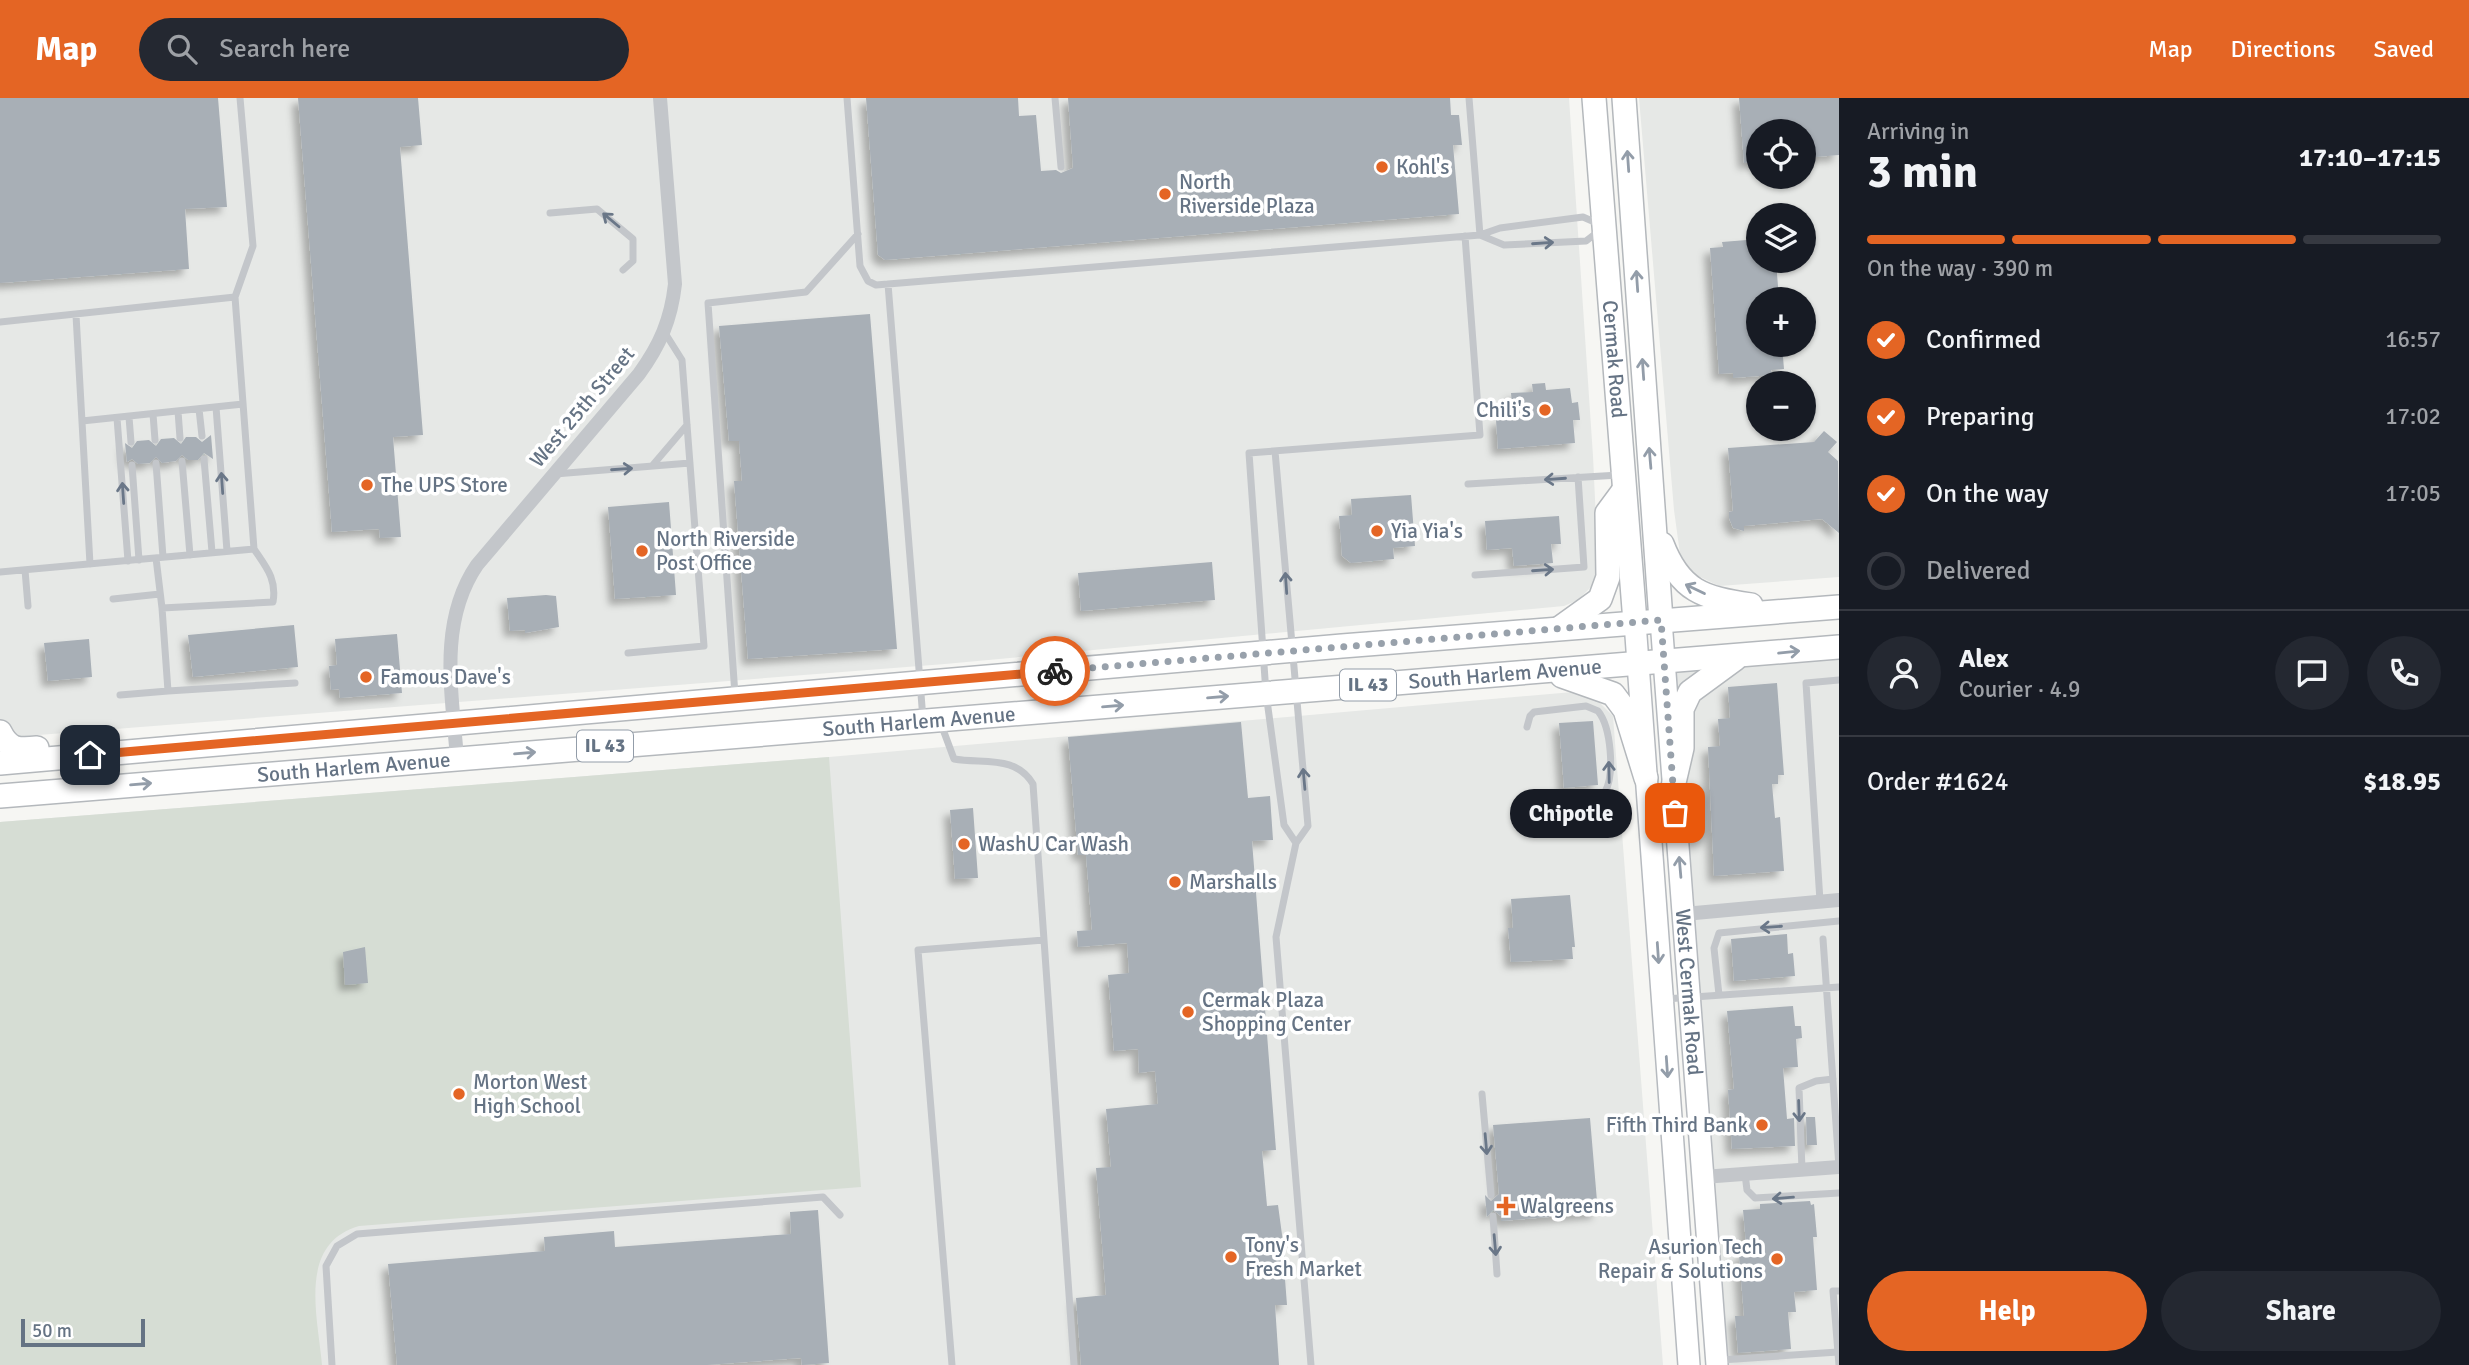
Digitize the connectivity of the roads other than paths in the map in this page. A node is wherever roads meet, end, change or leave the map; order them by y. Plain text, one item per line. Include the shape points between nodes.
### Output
1 (240, 98) edge
2 (660, 98) edge
3 (847, 98) edge
4 (1055, 98) edge
5 (1469, 98) edge
6 (1594, 98) edge
7 (1624, 98) edge
8 (1060, 167) dead end
9 (550, 213) dead end
10 (1604, 226) junction
11 (858, 234) junction
12 (1480, 235) junction
13 (1465, 236) junction
14 (623, 270) dead end
15 (888, 284) junction
16 (235, 297) junction
17 (76, 314) junction
18 (0, 322) edge
19 (664, 333) junction
20 (243, 404) junction
21 (216, 407) junction
22 (199, 409) junction
23 (178, 411) junction
24 (153, 414) junction
25 (129, 417) junction
26 (117, 418) junction
27 (82, 421) junction
28 (687, 425) junction
29 (202, 436) dead end
30 (180, 438) dead end
31 (155, 440) dead end
32 (131, 442) dead end
33 (1275, 451) junction
34 (204, 459) dead end
35 (182, 461) dead end
36 (156, 463) dead end
37 (690, 463) junction
38 (132, 465) dead end
39 (651, 466) junction
40 (554, 474) junction
41 (1578, 477) junction
42 (1623, 482) junction
43 (1468, 484) dead end
44 (1654, 516) junction
45 (254, 549) junction
46 (227, 551) junction
47 (212, 552) junction
48 (190, 555) junction
49 (160, 558) junction
50 (139, 560) junction
51 (128, 561) junction
52 (90, 564) junction
53 (25, 570) junction
54 (0, 572) edge
55 (1475, 575) dead end
56 (160, 594) junction
57 (113, 599) dead end
58 (28, 606) dead end
59 (1839, 607) edge
60 (162, 608) junction
61 (1785, 610) junction
62 (1661, 620) junction
63 (1635, 622) junction
64 (1559, 628) junction
65 (1839, 647) edge
66 (1291, 651) junction
67 (628, 653) dead end
68 (1264, 653) junction
69 (1739, 657) junction
70 (1663, 663) junction
71 (1636, 665) junction
72 (1549, 672) junction
73 (1839, 680) edge
74 (295, 683) dead end
75 (920, 683) junction
76 (168, 691) junction
77 (1294, 691) junction
78 (1266, 693) junction
79 (120, 695) dead end
80 (736, 699) junction
81 (931, 721) junction
82 (454, 723) junction
83 (1527, 727) dead end
84 (0, 732) edge
85 (113, 753) junction
86 (457, 758) junction
87 (0, 763) edge
88 (1646, 778) junction
89 (1673, 787) junction
90 (0, 796) edge
91 (1534, 801) dead end
92 (1296, 844) junction
93 (1839, 900) edge
94 (1820, 901) junction
95 (1684, 914) junction
96 (1839, 922) edge
97 (1823, 939) dead end
98 (1044, 940) junction
99 (1839, 987) edge
100 (1827, 988) junction
101 (1719, 995) junction
102 (1690, 997) junction
103 (1657, 1000) junction
104 (1833, 1079) junction
105 (1482, 1094) dead end
106 (1839, 1167) edge
107 (1802, 1170) junction
108 (1745, 1174) junction
109 (1703, 1177) junction
110 (1839, 1193) edge
111 (1490, 1195) dead end
112 (840, 1215) dead end
113 (1493, 1216) dead end
114 (1497, 1274) dead end
115 (1839, 1291) edge
116 (1838, 1352) edge
117 (1717, 1363) edge
118 (332, 1365) edge
119 (952, 1365) edge
120 (1074, 1365) edge
121 (1311, 1365) edge
122 (1689, 1365) edge
123 (1839, 1365) edge

1 - 16 lane via 253,246
2 - 19 street, West 25th Street via 675,284
3 - 11 lane
4 - 8 lane
5 - 12 lane
6 - 10 main road, Cermak Road
44 -> 7 main road, Cermak Road
14 -> 9 lane via 633,261 633,239 597,209
10 - 12 lane via 1583,217
12 -> 10 lane via 1504,245 1571,242 1586,240
10 - 42 main road, Cermak Road
11 - 15 lane via 862,274 876,285
11 - 80 lane via 806,292 708,303
12 - 13 lane
13 - 15 lane
13 - 33 lane via 1480,435
15 - 75 lane
16 - 17 lane
16 - 20 lane
17 - 18 lane
17 - 27 lane
19 - 28 lane via 682,360
19 - 40 street, West 25th Street via 639,374
20 - 21 lane
20 - 45 lane
21 - 22 lane
46 -> 21 lane
22 - 23 lane
22 - 29 lane
23 - 24 lane
23 - 30 lane
24 - 25 lane
24 - 31 lane
25 - 26 lane
25 - 32 lane
26 - 27 lane
51 -> 26 lane
27 - 52 lane
28 - 37 lane
28 - 39 lane
66 -> 33 lane
33 - 68 lane via 1249,453
34 - 47 lane
35 - 48 lane
36 - 49 lane
37 - 39 lane
37 - 67 lane via 704,646
38 - 50 lane
40 -> 39 lane
40 - 82 street, West 25th Street via 477,565 457,603 451,650
41 - 42 lane
41 -> 43 lane
55 -> 41 lane via 1584,567
42 - 63 main road, Cermak Road
42 - 64 main road via 1607,513 1608,577 1600,599
61 -> 44 main road via 1734,602 1684,584 1673,572
44 - 62 main road, Cermak Road
45 - 46 lane
45 - 60 lane via 271,574 273,602
46 - 47 lane
47 - 48 lane
48 - 49 lane
49 - 50 lane
49 - 56 lane
50 - 51 lane
51 - 52 lane
52 - 53 lane
53 - 54 lane
53 - 58 lane
56 - 57 lane
56 - 60 lane
59 - 61 main road, South Harlem Avenue / IL 43
60 - 76 lane
61 - 62 main road, South Harlem Avenue / IL 43
62 - 63 main road, South Harlem Avenue / IL 43
62 - 70 main road, West Cermak Road
63 - 64 main road, South Harlem Avenue / IL 43
63 - 71 main road, West Cermak Road
64 - 66 main road, South Harlem Avenue / IL 43
69 -> 65 main road, South Harlem Avenue / IL 43
66 - 68 main road, South Harlem Avenue / IL 43
66 - 77 lane
68 - 75 main road, South Harlem Avenue / IL 43
68 - 78 lane
69 - 70 main road, South Harlem Avenue / IL 43
69 - 89 main road via 1690,692 1682,709 1682,748
70 - 71 main road, South Harlem Avenue / IL 43
70 - 89 main road, West Cermak Road
71 - 72 main road, South Harlem Avenue / IL 43
71 - 88 main road, West Cermak Road
72 - 77 main road, South Harlem Avenue / IL 43
72 - 88 main road via 1614,694 1625,710
73 - 94 lane via 1806,683
74 - 76 lane
75 - 80 main road, South Harlem Avenue / IL 43
75 - 81 lane
76 - 79 lane
77 - 78 main road, South Harlem Avenue / IL 43
92 -> 77 lane via 1308,826
81 -> 78 main road, South Harlem Avenue / IL 43
78 - 92 lane via 1284,825
80 - 82 main road, South Harlem Avenue / IL 43
86 -> 81 main road, South Harlem Avenue / IL 43
81 - 98 lane via 954,759 1009,763 1025,771 1033,784
82 - 85 main road, South Harlem Avenue / IL 43
82 - 86 street, West 25th Street
91 -> 83 lane via 1594,797 1605,792 1610,778 1606,724 1598,711 1586,706 1534,712
84 - 85 main road via 6,745 17,750 82,745
85 - 87 main road, South Harlem Avenue / IL 43
90 -> 86 main road, South Harlem Avenue / IL 43
88 -> 103 main road, West Cermak Road
95 -> 89 main road, West Cermak Road
92 - 121 lane via 1276,937
93 - 94 street
94 - 95 street
95 - 102 main road, West Cermak Road
96 -> 101 lane via 1719,933 1714,948
97 - 100 lane
98 - 119 lane via 918,950
98 - 120 lane
99 - 100 lane
100 - 101 lane
100 - 104 lane
101 - 102 lane
102 - 103 lane
102 - 109 main road, West Cermak Road
103 -> 122 main road, West Cermak Road
104 - 106 lane
104 -> 107 lane via 1799,1088
105 -> 111 lane
106 - 107 street
107 - 108 street
108 - 109 street
110 -> 108 lane via 1755,1198 1747,1189
109 - 117 main road, West Cermak Road
112 - 118 lane via 823,1197 356,1234 337,1246 326,1266
113 -> 114 lane
115 - 116 lane via 1833,1291
116 - 117 lane
116 - 123 lane

